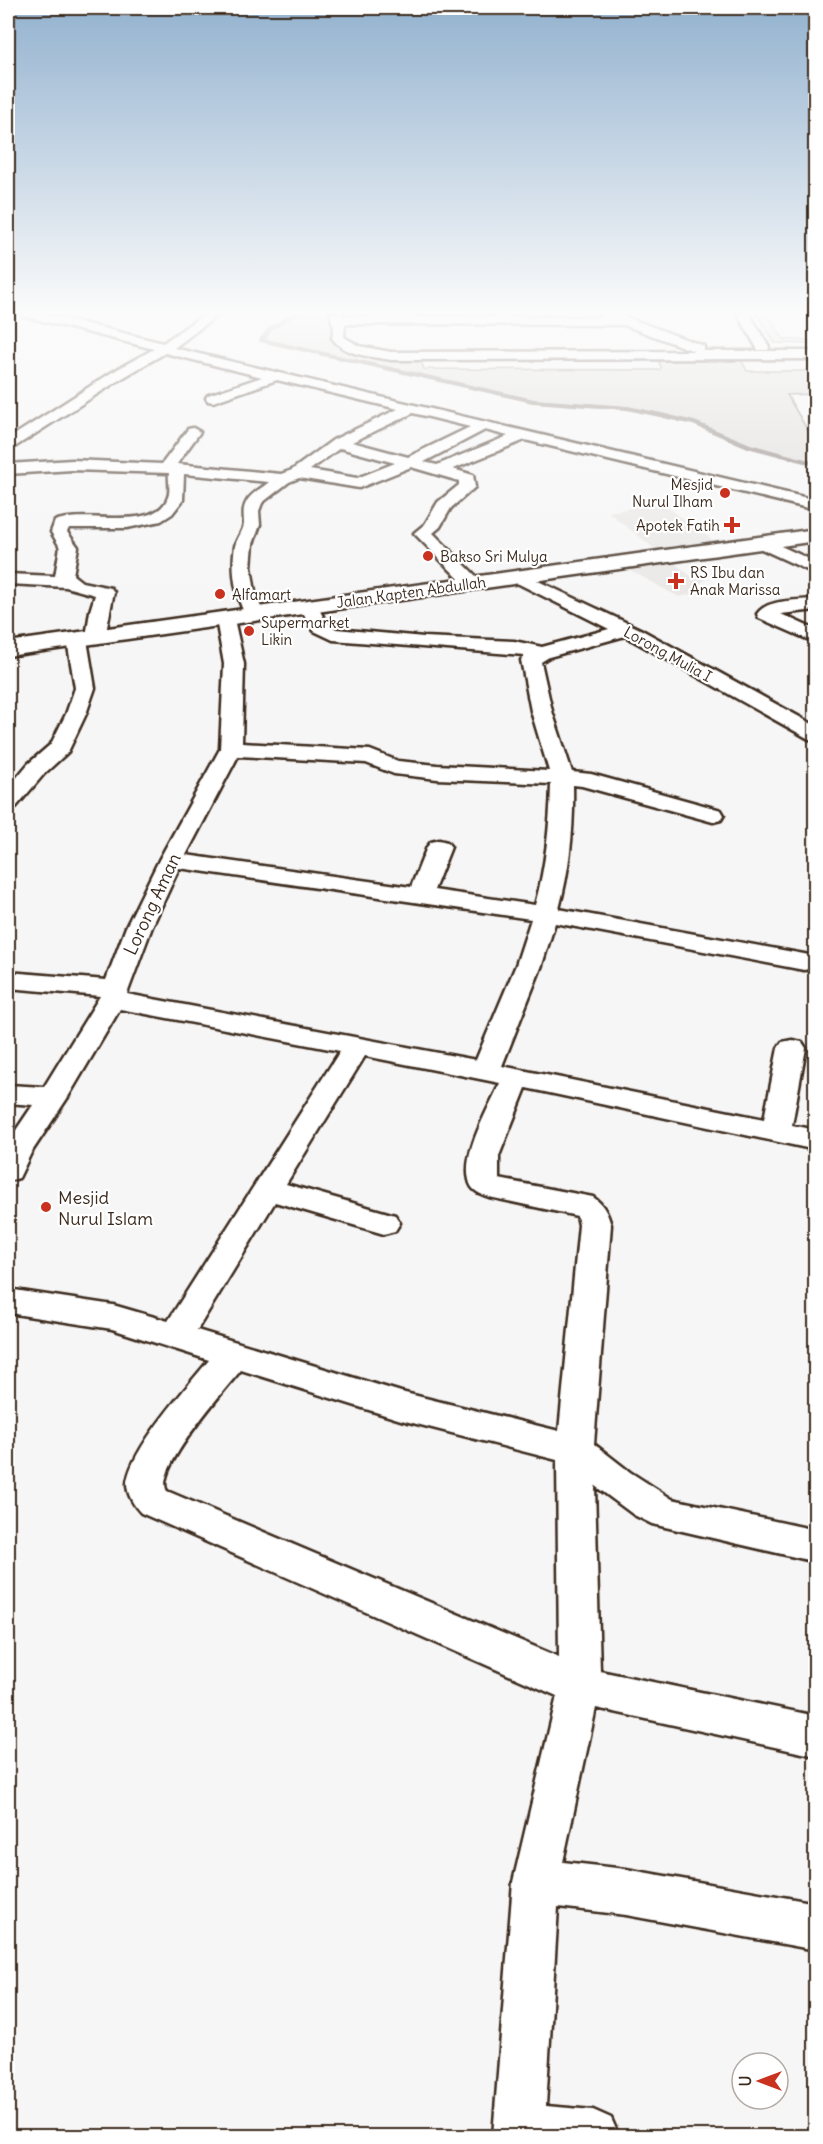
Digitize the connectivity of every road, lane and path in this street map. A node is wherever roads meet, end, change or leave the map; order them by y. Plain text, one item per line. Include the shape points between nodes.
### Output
1 (59, 413) edge
2 (401, 413) edge
3 (434, 413) edge
4 (485, 425) junction
5 (193, 432) dead end
6 (526, 434) junction
7 (338, 442) junction
8 (8, 446) edge
9 (411, 462) junction
10 (173, 468) junction
11 (8, 470) edge
12 (438, 470) junction
13 (290, 476) junction
14 (816, 505) edge
15 (816, 535) edge
16 (763, 543) junction
17 (816, 569) edge
18 (519, 577) junction
19 (8, 579) edge
20 (69, 582) junction
21 (473, 583) junction
22 (814, 604) edge
23 (308, 606) junction
24 (255, 615) junction
25 (225, 619) junction
26 (626, 630) junction
27 (816, 637) edge
28 (87, 638) junction
29 (8, 650) edge
30 (542, 653) junction
31 (816, 735) edge
32 (231, 749) junction
33 (562, 778) junction
34 (8, 802) edge
35 (713, 815) dead end
36 (439, 847) dead end
37 (171, 860) junction
38 (420, 896) junction
39 (547, 914) junction
40 (804, 962) dead end
41 (8, 980) edge
42 (113, 994) junction
43 (357, 1046) junction
44 (792, 1048) dead end
45 (486, 1071) junction
46 (516, 1078) junction
47 (8, 1094) edge
48 (53, 1097) junction
49 (777, 1132) junction
50 (816, 1140) edge
51 (8, 1171) edge
52 (269, 1190) junction
53 (384, 1223) dead end
54 (8, 1301) edge
55 (176, 1336) junction
56 (233, 1355) junction
57 (575, 1450) junction
58 (816, 1546) edge
59 (580, 1686) junction
60 (816, 1736) edge
61 (536, 1882) junction
62 (816, 1927) edge
63 (519, 2133) edge
64 (593, 2136) edge

1 - 8 street
2 - 7 street
3 - 4 street
4 - 6 street
4 - 9 street
5 - 10 street
6 - 12 street
6 - 14 street
7 - 9 street
7 - 13 street
9 - 12 street
9 - 13 street via 359,483
10 - 11 street via 72,465
10 - 13 street
10 - 20 street via 176,498 153,519 61,525 59,532 69,547 62,574
12 - 21 street via 467,478 467,487 444,505 432,527 422,533
13 - 24 street via 255,501 251,511 252,525 244,544 243,578
15 - 16 main road, Jalan Kapten Abdullah
16 - 17 street
16 - 18 main road, Jalan Kapten Abdullah
18 - 21 main road, Jalan Kapten Abdullah
18 - 26 street, Lorong Mulia I
19 - 20 street
20 - 28 street via 105,592
21 - 23 main road, Jalan Kapten Abdullah
22 - 27 street via 779,608 766,614
23 - 24 main road, Jalan Kapten Abdullah
23 - 30 street via 319,627 333,634 514,647
24 - 25 main road, Jalan Kapten Abdullah
25 - 28 main road, Jalan Kapten Abdullah
25 - 32 street, Lorong Aman via 234,664
26 - 30 street
26 - 31 street, Lorong Mulia I
28 - 29 main road, Jalan Kapten Abdullah
28 - 34 street via 85,688 76,714 60,747 36,768
30 - 33 street via 531,660
32 - 33 street via 370,757 394,767 437,772
32 - 37 street, Lorong Aman
33 - 35 street via 590,780
33 - 39 street via 560,843
36 - 38 street
37 - 38 street
37 - 42 street, Lorong Aman
38 - 39 street
39 - 40 street
39 - 45 street
41 - 42 street
42 - 43 street
42 - 48 street, Lorong Aman
43 - 45 street
43 - 52 street
44 - 49 street
45 - 46 street
46 - 49 street
46 - 57 street via 484,1156 483,1181 500,1190 582,1205 595,1220
47 - 48 street
48 - 51 street, Lorong Aman via 16,1152
49 - 50 street
52 - 53 street
52 - 55 street
54 - 55 street via 113,1317
55 - 56 street
56 - 57 street via 401,1406
56 - 59 street via 168,1439 146,1481 149,1497
57 - 58 street via 665,1513
57 - 59 street
59 - 60 street
59 - 61 street
61 - 62 street via 637,1894
61 - 63 street
63 - 64 street

